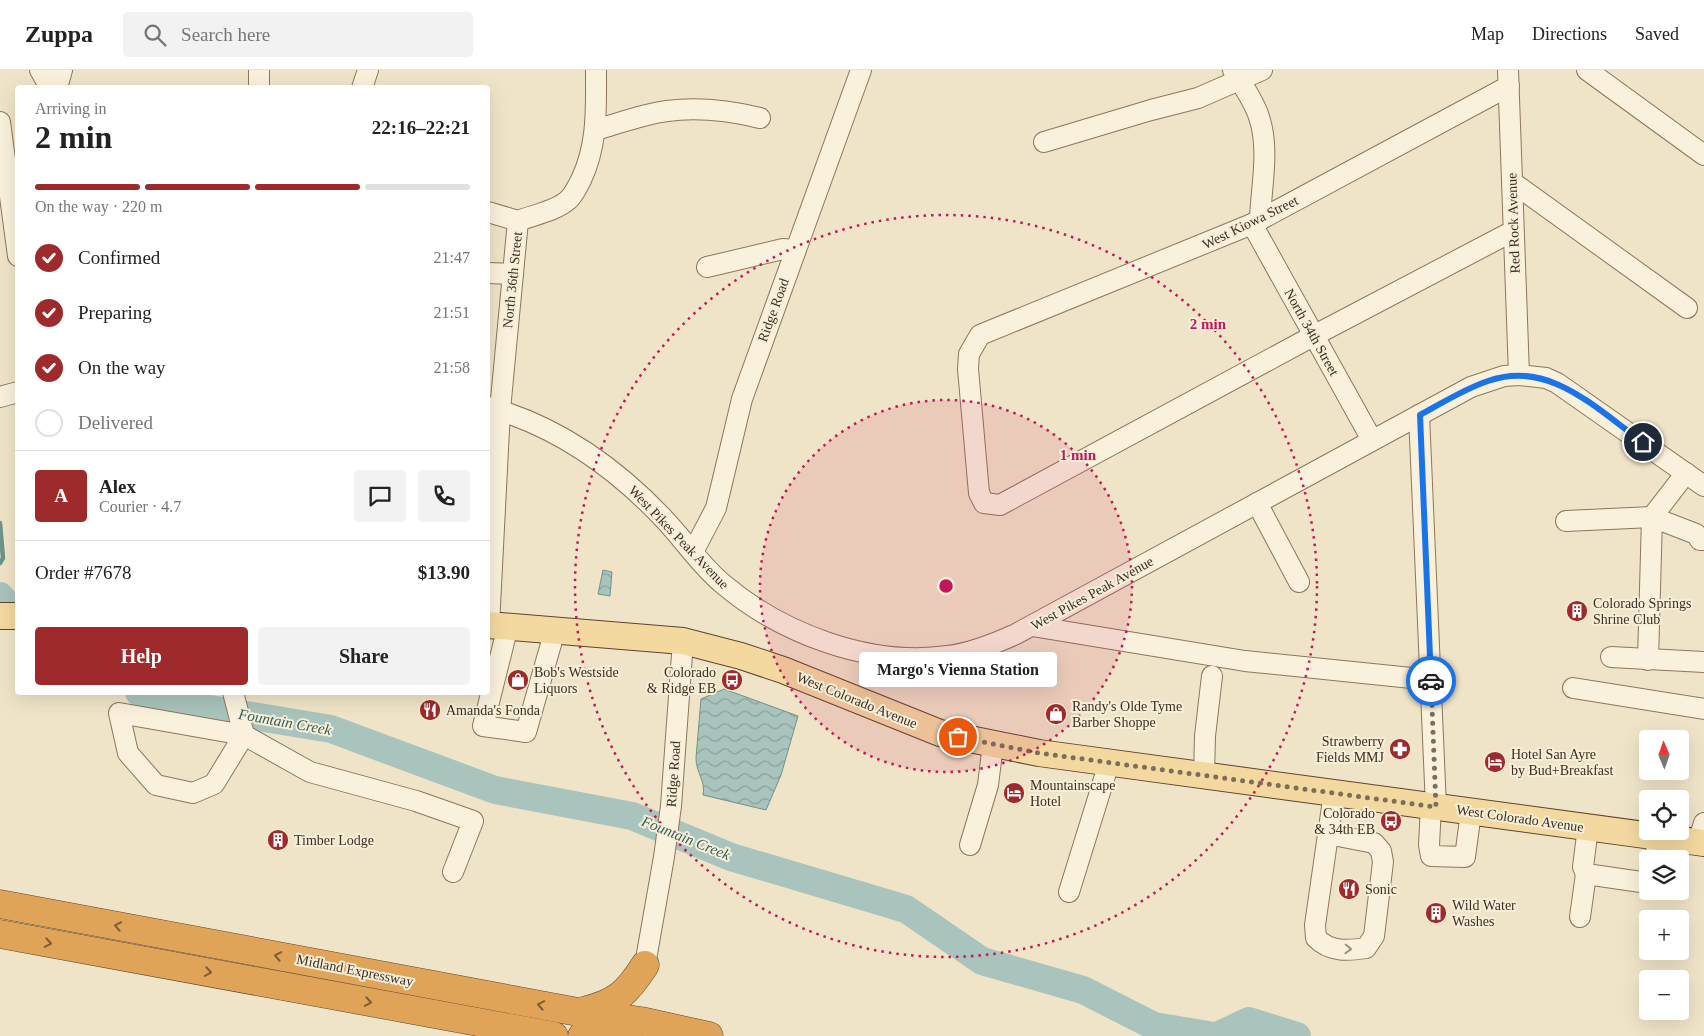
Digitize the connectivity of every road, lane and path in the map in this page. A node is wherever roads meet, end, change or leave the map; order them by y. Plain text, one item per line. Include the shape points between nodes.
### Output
1 (40, 70) edge
2 (62, 70) edge
3 (259, 70) edge
4 (368, 70) edge
5 (596, 70) edge
6 (861, 70) edge
7 (1262, 70) edge
8 (1586, 70) edge
9 (1237, 76) edge
10 (1508, 78) edge
11 (48, 85) edge
12 (58, 85) edge
13 (259, 85) edge
14 (363, 85) edge
15 (760, 118) dead end
16 (0, 122) edge
17 (596, 130) junction
18 (1044, 142) dead end
19 (1704, 156) edge
20 (1512, 182) junction
21 (490, 213) edge
22 (518, 221) junction
23 (1256, 222) junction
24 (1514, 232) junction
25 (15, 234) edge
26 (795, 250) junction
27 (707, 267) dead end
28 (490, 273) edge
29 (513, 274) junction
30 (1687, 308) dead end
31 (1315, 335) junction
32 (1519, 375) junction
33 (15, 393) edge
34 (0, 397) edge
35 (494, 408) edge
36 (1420, 415) junction
37 (1372, 440) junction
38 (1686, 473) junction
39 (1704, 486) edge
40 (1257, 503) junction
41 (491, 506) edge
42 (1652, 517) junction
43 (1566, 521) dead end
44 (1704, 540) edge
45 (692, 552) junction
46 (1299, 582) dead end
47 (0, 616) edge
48 (15, 616) edge
49 (495, 625) edge
50 (1032, 626) junction
51 (555, 630) junction
52 (683, 641) junction
53 (1611, 657) dead end
54 (1648, 660) junction
55 (1704, 662) edge
56 (490, 667) edge
57 (1212, 676) dead end
58 (1431, 680) junction
59 (1573, 688) dead end
60 (487, 695) edge
61 (234, 698) edge
62 (1704, 709) edge
63 (243, 730) junction
64 (993, 744) junction
65 (1109, 763) junction
66 (1204, 776) junction
67 (1334, 793) junction
68 (1434, 807) junction
69 (1471, 812) junction
70 (1588, 827) junction
71 (1328, 834) junction
72 (1702, 836) edge
73 (970, 845) dead end
74 (1656, 848) edge
75 (453, 872) dead end
76 (1586, 874) junction
77 (1639, 882) edge
78 (1069, 892) dead end
79 (0, 904) edge
80 (1580, 917) dead end
81 (0, 934) edge
82 (646, 964) junction
83 (580, 1024) edge
84 (644, 1028) edge
85 (697, 1034) edge
86 (554, 1036) edge

1 - 11 street
2 - 12 street
3 - 13 street
4 - 14 street
5 - 17 street, North 36th Street
6 - 26 street, Ridge Road
7 - 9 street
8 - 19 street
9 - 18 street via 1198,98
9 - 23 street via 1259,115 1262,129 1264,154
10 - 20 street, Red Rock Avenue
10 - 23 street, West Kiowa Street
15 - 17 street via 732,111 668,110
16 - 25 street
17 - 22 street, North 36th Street via 586,170 568,200
20 - 24 street, Red Rock Avenue
20 - 30 street
21 - 22 street
22 - 29 street, North 36th Street
23 - 31 street, North 34th Street
23 - 31 street, West Kiowa Street via 980,335 969,354 968,369 979,492 984,503 1000,505
24 - 31 street
24 - 32 street, Red Rock Avenue
26 - 27 street via 783,249
26 - 45 street, Ridge Road via 742,399 716,508
28 - 29 street
29 - 35 street, North 36th Street
31 - 37 street, North 34th Street
32 - 36 street, West Pikes Peak Avenue via 1489,380
32 - 38 street, West Pikes Peak Avenue via 1546,378 1570,390
33 - 34 street
35 - 41 street, North 36th Street
35 - 45 street, West Pikes Peak Avenue via 566,439 589,453 637,492
36 - 37 street, West Pikes Peak Avenue
36 - 58 street
37 - 40 street, West Pikes Peak Avenue
38 - 39 street, West Pikes Peak Avenue
38 - 42 street
40 - 46 street
40 - 50 street, West Pikes Peak Avenue
41 - 49 street, North 36th Street
42 - 43 street
42 - 44 street
42 - 54 street
45 - 50 street, West Pikes Peak Avenue via 722,584 762,613 787,626 864,651 892,656 947,656 992,645
47 - 48 main road
49 - 51 main road, West Colorado Avenue
49 - 56 street, North 36th Street
50 - 58 street via 1245,662
51 - 52 main road, West Colorado Avenue
51 - 60 street, North 36th Street via 526,732 483,726
52 - 64 main road, West Colorado Avenue via 783,670 940,733
52 - 82 street, Ridge Road via 671,806
53 - 54 street
54 - 55 street
57 - 66 street
58 - 68 street
59 - 62 street
61 - 63 street
63 - 63 street via 225,732 119,713 128,752 156,785 193,793 214,784
63 - 75 street via 310,772 416,801 473,822
64 - 65 main road, West Colorado Avenue
64 - 73 street via 988,785
65 - 66 main road, West Colorado Avenue
65 - 78 street
66 - 67 main road, West Colorado Avenue
67 - 68 main road, West Colorado Avenue
67 - 71 street
68 - 69 main road, West Colorado Avenue
68 - 69 street via 1429,845 1432,856 1465,858
69 - 70 main road, West Colorado Avenue
70 - 74 main road, West Colorado Avenue
70 - 76 street
71 -> 71 street via 1314,925 1316,938 1326,948 1366,948 1374,936 1383,862 1381,851 1374,843
72 - 74 main road, West Colorado Avenue
76 - 77 street
76 - 80 street
83 -> 79 highway, Midland Expressway
81 -> 86 highway, Midland Expressway
82 - 83 highway via 619,997
82 - 84 highway
83 - 84 highway, Midland Expressway
84 - 85 highway, Midland Expressway

